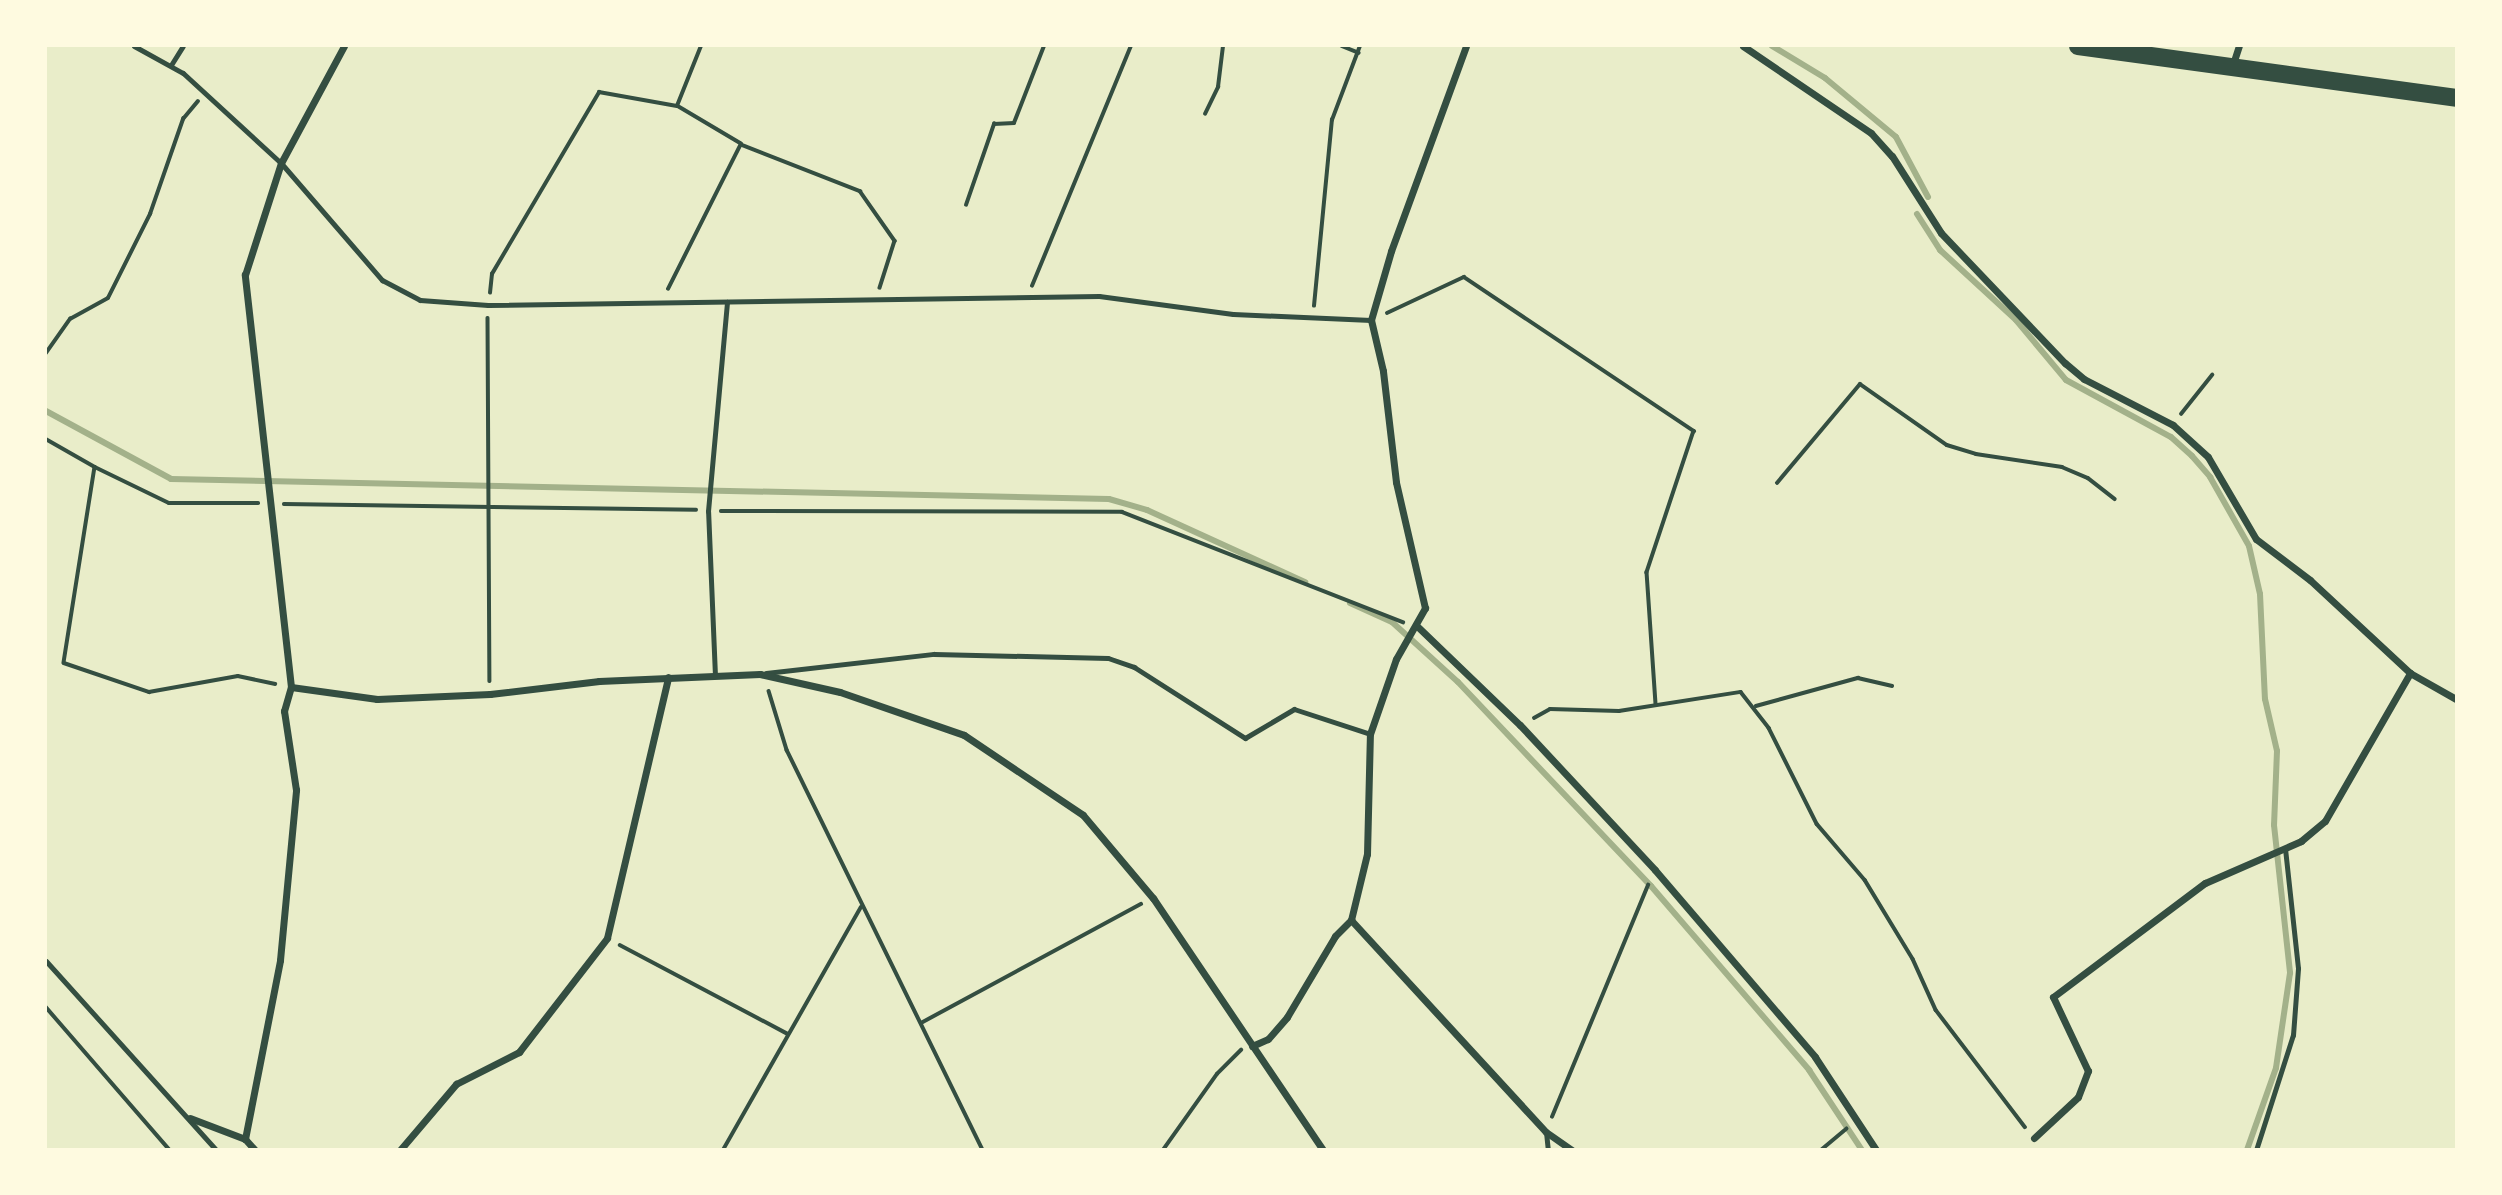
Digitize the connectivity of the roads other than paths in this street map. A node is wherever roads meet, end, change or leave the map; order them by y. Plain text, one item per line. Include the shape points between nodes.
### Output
1 (134, 46) edge
2 (183, 46) edge
3 (344, 46) edge
4 (1466, 46) edge
5 (1743, 46) edge
6 (2078, 46) edge
7 (2239, 46) edge
8 (171, 65) junction
9 (2232, 67) junction
10 (2456, 98) edge
11 (281, 163) junction
12 (727, 302) junction
13 (1371, 320) junction
14 (1418, 627) junction
15 (2410, 673) junction
16 (760, 674) junction
17 (715, 676) junction
18 (668, 677) junction
19 (291, 687) junction
20 (2456, 699) edge
21 (1370, 734) junction
22 (2285, 848) junction
23 (1351, 920) junction
24 (46, 961) edge
25 (1252, 1046) junction
26 (190, 1118) junction
27 (1546, 1132) junction
28 (2034, 1138) road end
29 (245, 1139) junction
30 (216, 1150) edge
31 (255, 1150) edge
32 (400, 1150) edge
33 (1323, 1150) edge
34 (1548, 1150) edge
35 (1572, 1150) edge
36 (1876, 1150) edge
37 (2256, 1150) edge

1 - 8 lane
2 - 8 lane
3 - 11 street
4 - 13 street via 1391,251
5 - 15 street via 1871,133 1892,156 1941,233 2065,363 2084,379 2173,425 2208,457 2256,539 2311,580
6 - 9 main road
7 - 9 street
8 - 11 lane
9 - 10 main road
11 - 12 lane via 382,280 404,295 488,305
11 - 19 street via 244,275
12 - 13 lane via 1099,296 1233,314
12 - 17 lane via 708,511
13 - 14 street via 1383,372 1395,482 1425,608
14 - 21 street via 1396,659
14 - 36 street via 1520,725 1655,870 1815,1057
15 - 20 street
15 - 22 street via 2325,821
16 - 17 street
16 - 21 lane via 934,654 1108,658 1133,667 1245,738 1294,709
16 - 25 street via 853,695 964,734 1083,815 1153,898
17 - 18 street
18 - 19 street via 556,684 490,694 377,699
18 - 32 street via 607,938 519,1052 456,1084
19 - 29 street via 284,711 296,790 280,960
21 - 23 street via 1367,854
22 - 28 street via 2205,883 2053,997 2088,1071 2078,1097
22 - 37 lane via 2298,968 2293,1035
23 - 25 street via 1335,936 1287,1017 1268,1039
23 - 27 street
24 - 26 lane
25 - 33 street
26 - 29 street
26 - 30 lane
27 - 34 lane
27 - 35 street
29 - 31 street

